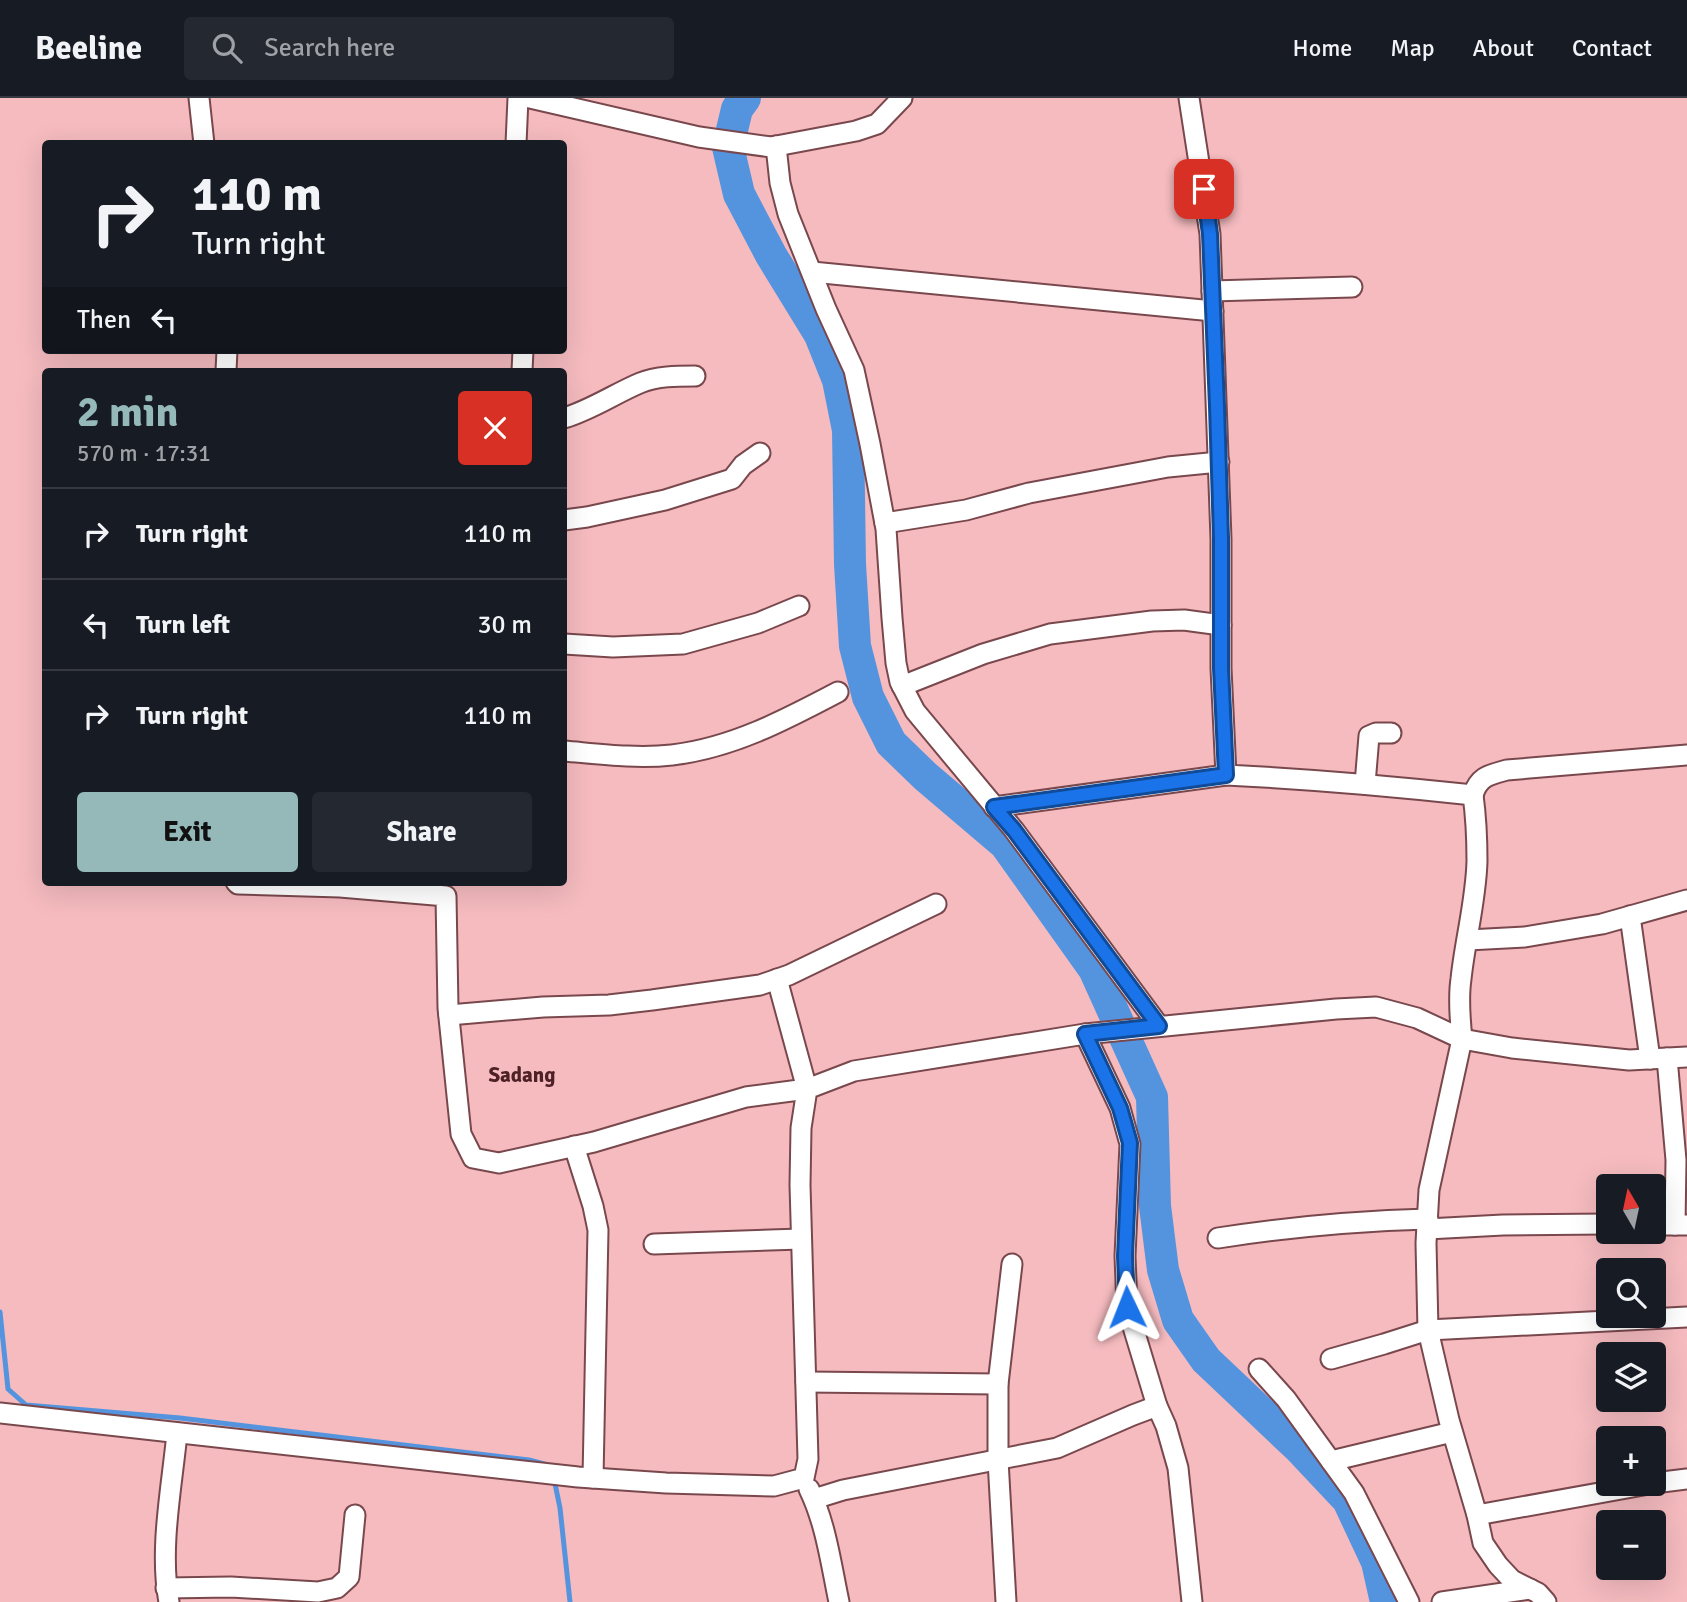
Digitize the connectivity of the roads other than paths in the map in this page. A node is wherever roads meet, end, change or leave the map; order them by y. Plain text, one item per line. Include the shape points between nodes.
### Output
1 (199, 98) edge
2 (517, 98) edge
3 (530, 98) edge
4 (1189, 98) edge
5 (899, 100) edge
6 (573, 103) edge
7 (204, 140) edge
8 (516, 140) edge
9 (773, 146) junction
10 (812, 272) junction
11 (1352, 287) dead end
12 (1212, 290) junction
13 (1213, 312) junction
14 (695, 376) dead end
15 (567, 417) edge
16 (760, 453) dead end
17 (1219, 462) junction
18 (567, 520) edge
19 (885, 523) junction
20 (799, 606) dead end
21 (1221, 625) junction
22 (567, 644) edge
23 (902, 686) junction
24 (838, 692) dead end
25 (1391, 733) dead end
26 (567, 751) edge
27 (1687, 755) edge
28 (1226, 775) junction
29 (1365, 784) junction
30 (1473, 795) junction
31 (994, 807) junction
32 (306, 886) edge
33 (447, 889) edge
34 (1687, 900) edge
35 (936, 904) dead end
36 (1630, 916) junction
37 (1468, 940) junction
38 (777, 979) junction
39 (449, 1015) junction
40 (1152, 1026) junction
41 (1085, 1034) junction
42 (1462, 1039) junction
43 (1687, 1057) edge
44 (1658, 1058) junction
45 (807, 1089) junction
46 (574, 1146) junction
47 (1428, 1224) junction
48 (1596, 1224) edge
49 (1681, 1225) edge
50 (801, 1238) junction
51 (1218, 1238) dead end
52 (654, 1244) dead end
53 (1012, 1265) dead end
54 (1687, 1317) edge
55 (1428, 1330) junction
56 (1331, 1359) dead end
57 (1259, 1369) dead end
58 (806, 1382) junction
59 (998, 1384) junction
60 (1157, 1406) junction
61 (0, 1413) edge
62 (1452, 1432) junction
63 (177, 1433) junction
64 (998, 1460) junction
65 (1331, 1461) junction
66 (586, 1477) junction
67 (804, 1478) junction
68 (1687, 1479) edge
69 (1666, 1482) edge
70 (1596, 1494) edge
71 (814, 1499) junction
72 (1477, 1515) junction
73 (355, 1516) dead end
74 (1530, 1589) junction
75 (168, 1595) edge
76 (839, 1602) edge
77 (1006, 1602) edge
78 (1192, 1602) edge
79 (1409, 1602) edge
80 (1442, 1602) edge
81 (1546, 1602) edge

1 - 7 street
2 - 8 street
3 - 6 street
4 - 12 street via 1210,234
5 - 9 street via 877,124
6 - 9 street via 699,137
9 - 10 street via 788,214
10 - 13 street
10 - 19 street via 854,370
11 - 12 street
12 - 13 street
13 - 17 street
14 - 15 street via 648,380
16 - 18 street via 732,479 665,500
17 - 19 street via 1142,472
17 - 21 street
19 - 23 street via 896,663
20 - 22 street via 684,644
21 - 23 street via 1152,621 1050,634
21 - 28 street
23 - 31 street via 915,710
24 - 26 street via 749,736 703,750 636,756
25 - 29 street via 1369,736
27 - 30 street via 1507,770 1484,776
28 - 29 street
28 - 31 street
29 - 30 street
30 - 37 street via 1477,862
31 - 40 street
32 - 33 street
33 - 39 street
34 - 36 street
35 - 38 street
36 - 37 street via 1525,937
36 - 44 street
37 - 42 street via 1460,981
38 - 39 street via 609,1005
38 - 45 street
39 - 46 street via 461,1134 473,1158 499,1163
40 - 41 street
40 - 42 street via 1376,1007 1417,1018
41 - 45 street via 854,1071
41 - 60 street via 1120,1108 1130,1143 1127,1307
42 - 44 street via 1554,1053
42 - 47 street via 1429,1190
43 - 44 street
44 - 49 street via 1676,1160
45 - 46 street via 746,1097
45 - 50 street via 801,1128
46 - 66 street via 598,1230
47 - 48 street
47 - 51 street via 1383,1221
47 - 55 street
50 - 52 street
50 - 58 street
53 - 59 street
54 - 55 street
55 - 56 street
55 - 62 street
57 - 65 street
58 - 59 street
58 - 67 street via 808,1459
59 - 64 street
60 - 64 street via 1058,1448
60 - 78 street via 1178,1468
61 - 63 street
62 - 65 street
62 - 72 street
63 - 66 street
63 - 75 street via 165,1550
64 - 71 street
64 - 77 street
65 - 79 street via 1354,1493
66 - 67 street via 774,1486
67 - 71 street
68 - 69 street
70 - 72 street
71 - 76 street
72 - 74 street via 1483,1543 1498,1565 1512,1580
73 - 75 street via 349,1577 337,1588 318,1592 231,1587
74 - 80 street
74 - 81 street

